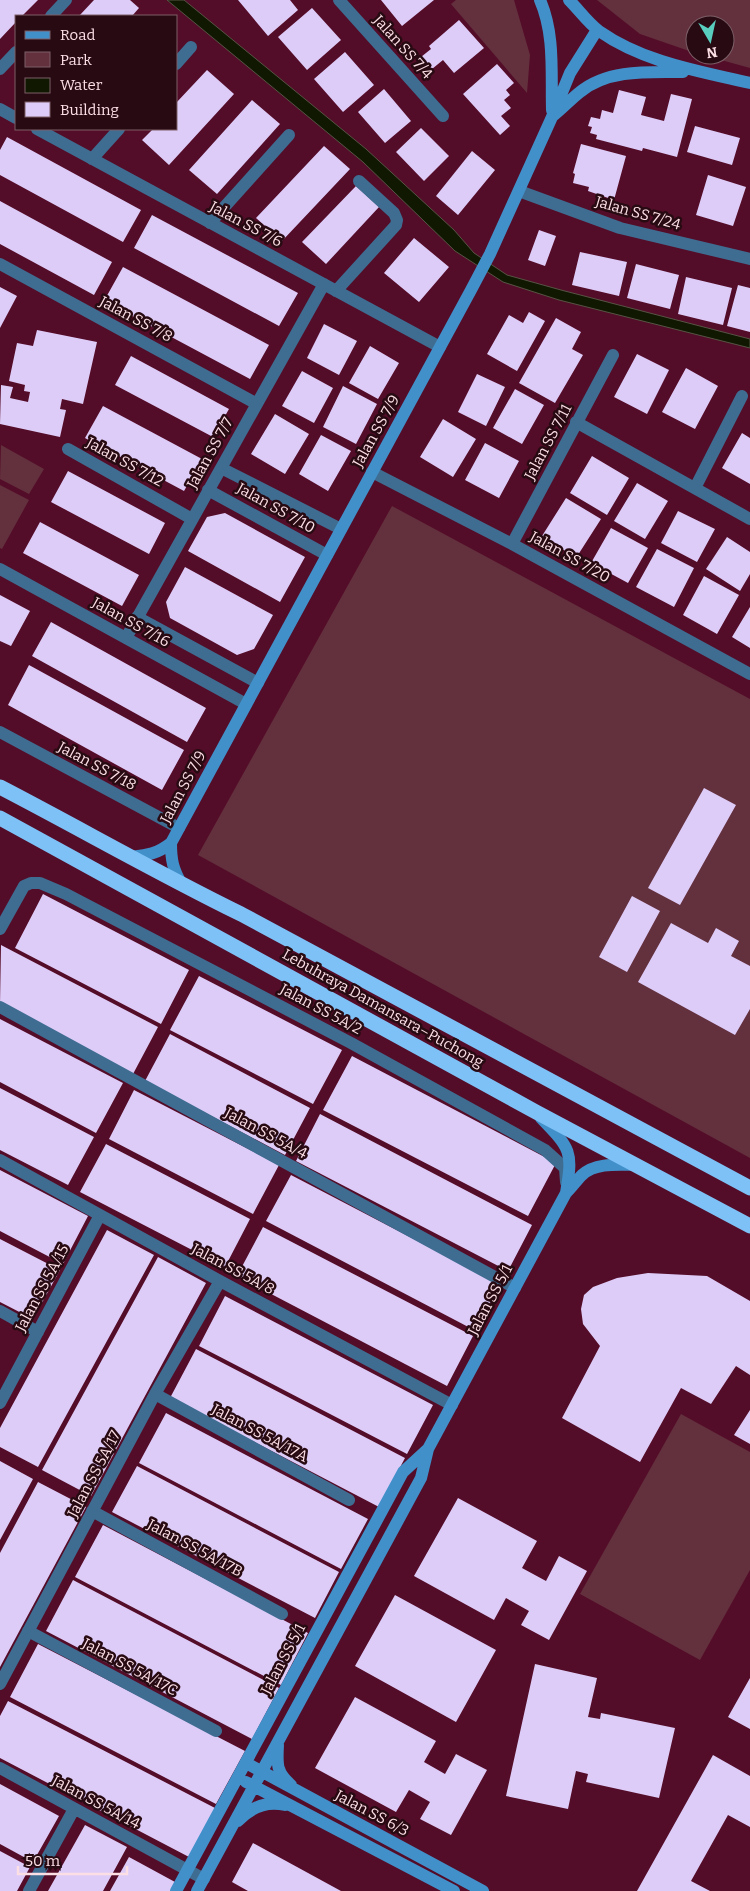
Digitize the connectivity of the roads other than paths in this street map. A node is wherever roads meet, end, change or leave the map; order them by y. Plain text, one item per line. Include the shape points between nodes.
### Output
1 (66, 0) edge
2 (339, 0) edge
3 (540, 0) edge
4 (569, 0) edge
5 (52, 15) edge
6 (597, 30) junction
7 (191, 47) dead end
8 (15, 53) edge
9 (178, 62) edge
10 (0, 68) edge
11 (701, 72) junction
12 (750, 83) edge
13 (0, 109) edge
14 (443, 116) dead end
15 (15, 117) edge
16 (552, 117) junction
17 (38, 130) edge
18 (118, 130) edge
19 (289, 135) dead end
20 (92, 159) junction
21 (359, 180) dead end
22 (518, 191) junction
23 (210, 223) junction
24 (750, 259) edge
25 (0, 264) edge
26 (324, 284) junction
27 (336, 290) junction
28 (440, 347) junction
29 (614, 355) dead end
30 (742, 396) dead end
31 (257, 404) junction
32 (576, 422) junction
33 (68, 449) dead end
34 (221, 468) junction
35 (372, 472) junction
36 (694, 488) junction
37 (208, 490) junction
38 (192, 519) junction
39 (750, 519) edge
40 (341, 530) junction
41 (512, 544) junction
42 (328, 555) junction
43 (0, 569) edge
44 (137, 617) junction
45 (126, 638) junction
46 (750, 674) edge
47 (258, 683) junction
48 (246, 704) junction
49 (0, 732) edge
50 (0, 787) edge
51 (0, 818) edge
52 (179, 828) junction
53 (172, 842) junction
54 (131, 857) junction
55 (183, 886) junction
56 (0, 929) edge
57 (0, 1007) edge
58 (536, 1112) junction
59 (0, 1160) edge
60 (637, 1165) junction
61 (750, 1188) edge
62 (566, 1193) junction
63 (100, 1215) junction
64 (750, 1226) edge
65 (220, 1281) junction
66 (515, 1288) junction
67 (0, 1311) edge
68 (38, 1332) junction
69 (155, 1394) junction
70 (0, 1403) edge
71 (452, 1405) junction
72 (428, 1449) junction
73 (349, 1500) dead end
74 (92, 1511) junction
75 (282, 1614) dead end
76 (28, 1631) junction
77 (0, 1684) edge
78 (216, 1731) dead end
79 (278, 1742) junction
80 (246, 1762) junction
81 (0, 1768) edge
82 (262, 1772) junction
83 (237, 1778) junction
84 (254, 1786) junction
85 (301, 1793) junction
86 (295, 1806) junction
87 (74, 1809) junction
88 (231, 1829) junction
89 (188, 1870) junction
90 (453, 1874) junction
91 (204, 1879) junction
92 (450, 1889) edge
93 (29, 1891) edge
94 (176, 1891) edge
95 (197, 1891) edge
96 (483, 1891) edge

1 - 5 street
2 - 14 street, Jalan SS 7/4
3 - 16 street via 551,48
4 - 6 street
6 - 11 street via 640,54
6 - 16 street, Jalan SS 7/9 via 570,73
7 - 9 street
8 - 10 street
11 - 12 street
11 - 16 street via 641,72 610,76 580,92
13 - 15 street
16 - 22 street, Jalan SS 7/9
17 - 20 street, Jalan SS 7/6
18 - 20 street
19 - 23 street
20 - 23 street, Jalan SS 7/6
21 - 27 street via 394,213 396,225
22 - 24 street, Jalan SS 7/24 via 620,228
22 - 28 street, Jalan SS 7/9 via 490,254
23 - 26 street, Jalan SS 7/6
25 - 31 street, Jalan SS 7/8
26 - 27 street, Jalan SS 7/6
26 - 31 street, Jalan SS 7/7
27 - 28 street, Jalan SS 7/6
28 - 35 street, Jalan SS 7/9
29 - 32 street, Jalan SS 7/11
30 - 36 street
31 - 34 street, Jalan SS 7/7
32 - 36 street
32 - 41 street, Jalan SS 7/11
33 - 38 street, Jalan SS 7/12
34 - 37 street, Jalan SS 7/7
34 - 40 street, Jalan SS 7/10
35 - 40 street, Jalan SS 7/9
35 - 41 street, Jalan SS 7/20
36 - 39 street
37 - 38 street, Jalan SS 7/7
37 - 42 street, Jalan SS 7/10
38 - 44 street, Jalan SS 7/7
40 - 42 street, Jalan SS 7/9
41 - 46 street, Jalan SS 7/20
42 - 47 street, Jalan SS 7/9
43 - 45 street, Jalan SS 7/16
44 - 45 street, Jalan SS 7/7
44 - 47 street
45 - 48 street, Jalan SS 7/16
47 - 48 street, Jalan SS 7/9
48 - 52 street, Jalan SS 7/9
49 - 52 street, Jalan SS 7/18
50 - 54 highway, Lebuhraya Damansara–Puchong
51 - 58 highway, Lebuhraya Damansara–Puchong
52 - 53 street, Jalan SS 7/9
53 - 54 street, Jalan SS 7/9 via 161,851
53 - 55 street, Jalan SS 7/9 via 171,860
54 - 55 highway, Lebuhraya Damansara–Puchong
55 - 61 highway, Lebuhraya Damansara–Puchong via 241,914
56 - 62 street, Jalan SS 5A/2 via 24,886 40,883 66,894 351,1043 545,1150 565,1168
57 - 66 street, Jalan SS 5A/4
58 - 60 highway, Lebuhraya Damansara–Puchong
58 - 62 street, Jalan SS 5/1 via 558,1135 570,1157
59 - 63 street, Jalan SS 5A/8
60 - 62 street, Jalan SS 5/1 via 595,1168 584,1173
60 - 64 highway, Lebuhraya Damansara–Puchong
62 - 66 street, Jalan SS 5/1
63 - 65 street, Jalan SS 5A/8
63 - 68 street, Jalan SS 5A/15
65 - 69 street, Jalan SS 5A/17
65 - 71 street, Jalan SS 5A/8
66 - 71 street, Jalan SS 5/1
67 - 68 street
68 - 70 street, Jalan SS 5A/15
69 - 73 street, Jalan SS 5A/17A
69 - 74 street, Jalan SS 5A/17
71 - 72 street, Jalan SS 5/1
72 - 79 street, Jalan SS 5/1 via 421,1478
72 - 80 street, Jalan SS 5/1 via 403,1472
74 - 75 street, Jalan SS 5A/17B
74 - 76 street, Jalan SS 5A/17
76 - 77 street, Jalan SS 5A/17
76 - 78 street, Jalan SS 5A/17C
79 - 82 street, Jalan SS 5/1
79 - 85 street via 277,1766 285,1780
80 - 82 street, Jalan SS 6/3
80 - 83 street, Jalan SS 5/1
81 - 87 street, Jalan SS 5A/14
82 - 84 street, Jalan SS 5/1
82 - 85 street, Jalan SS 6/3
83 - 84 street, Jalan SS 6/3
83 - 89 street, Jalan SS 5/1
84 - 86 street, Jalan SS 6/3
84 - 88 street, Jalan SS 5/1
85 - 90 street, Jalan SS 6/3
86 - 88 street via 268,1804 248,1811
86 - 92 street, Jalan SS 6/3
87 - 89 street, Jalan SS 5A/14
87 - 93 street
88 - 91 street, Jalan SS 5/1
89 - 91 street, Jalan SS 5A/14
89 - 94 street, Jalan SS 5/1
90 - 92 street
90 - 96 street, Jalan SS 6/3
91 - 95 street, Jalan SS 5/1

